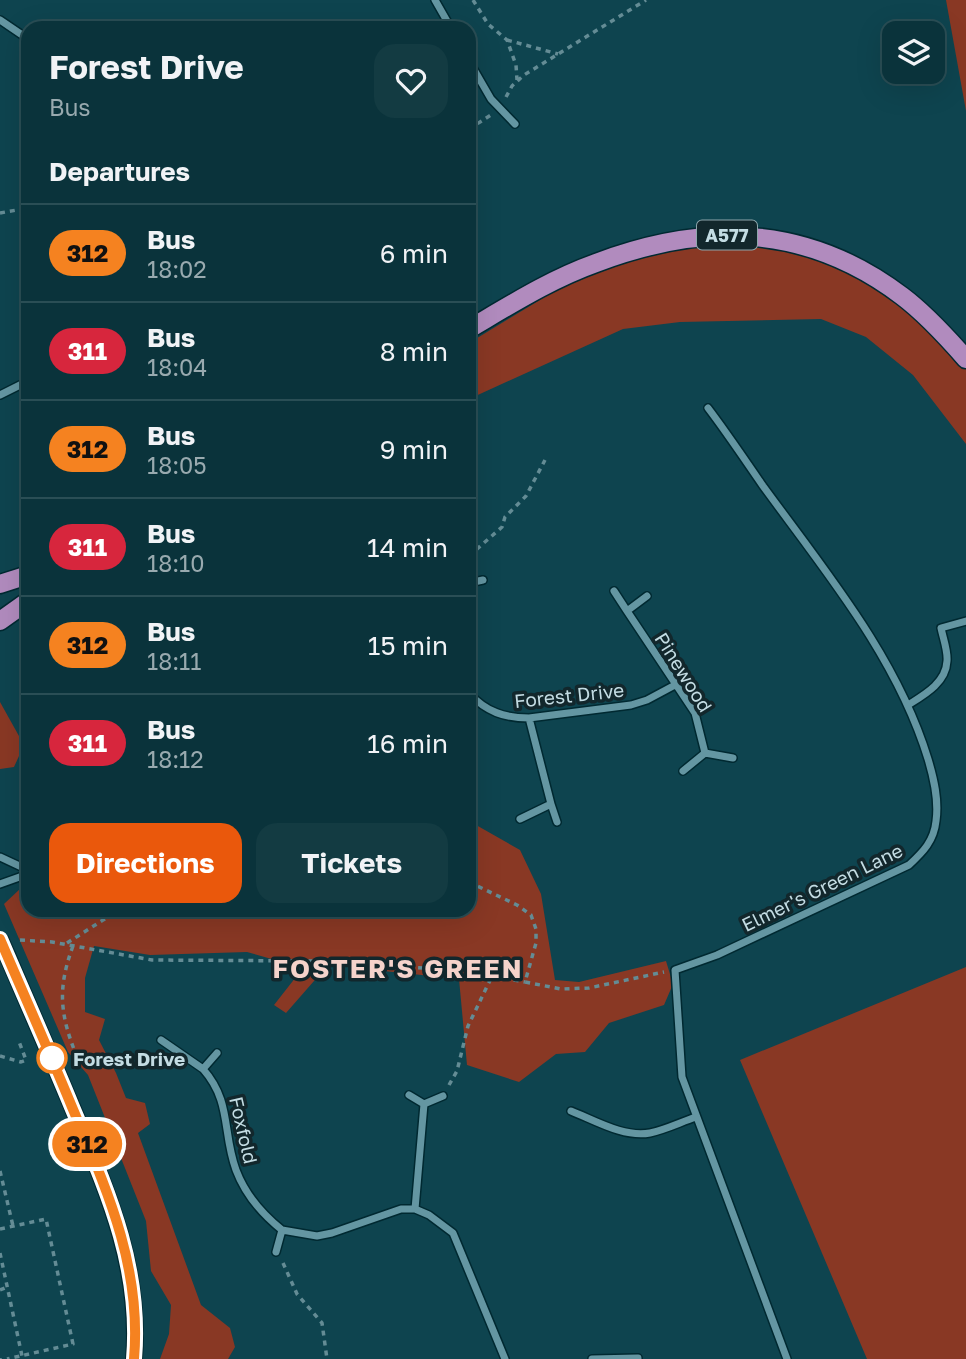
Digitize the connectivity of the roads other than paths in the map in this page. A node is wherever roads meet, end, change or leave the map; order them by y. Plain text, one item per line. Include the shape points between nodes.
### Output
1 (435, 0) edge
2 (0, 20) edge
3 (447, 21) edge
4 (21, 34) edge
5 (476, 73) edge
6 (515, 124) dead end
7 (476, 325) edge
8 (966, 359) edge
9 (21, 384) edge
10 (0, 395) edge
11 (708, 408) dead end
12 (21, 577) edge
13 (483, 580) dead end
14 (476, 582) edge
15 (0, 584) edge
16 (614, 592) dead end
17 (648, 597) dead end
18 (21, 606) edge
19 (626, 611) junction
20 (0, 621) edge
21 (966, 621) edge
22 (676, 685) junction
23 (476, 698) edge
24 (908, 705) junction
25 (529, 718) junction
26 (705, 753) junction
27 (733, 758) dead end
28 (683, 771) dead end
29 (551, 804) junction
30 (520, 819) dead end
31 (557, 822) dead end
32 (0, 856) edge
33 (21, 868) edge
34 (21, 875) edge
35 (0, 884) edge
36 (0, 939) edge
37 (161, 1040) dead end
38 (217, 1053) dead end
39 (203, 1069) junction
40 (409, 1096) dead end
41 (443, 1096) road end
42 (424, 1104) junction
43 (571, 1111) dead end
44 (696, 1117) junction
45 (415, 1209) junction
46 (282, 1230) junction
47 (276, 1252) road end
48 (638, 1358) edge
49 (134, 1359) edge
50 (505, 1359) edge
51 (592, 1359) edge
52 (787, 1359) edge

1 - 3 street
2 - 4 street
5 - 6 street via 491,99
7 - 8 main road, A577 via 539,288 593,264 639,248 731,234 817,250 859,269 901,295
9 - 10 street
11 - 24 street, Elmer's Green Lane via 883,657
12 - 15 main road
13 - 14 street
16 - 19 street, Pinewood
17 - 19 street
18 - 20 main road
19 - 22 street, Pinewood
21 - 24 street via 941,628 947,662 941,678 932,690
22 - 25 street, Forest Drive via 631,705
22 - 26 street, Pinewood via 695,713
23 - 25 street, Forest Drive via 496,714
24 - 44 street, Elmer's Green Lane via 934,782 936,822 926,849 909,865 717,955 675,970 682,1077
25 - 29 street
26 - 27 street
26 - 28 street
29 - 30 street
29 - 31 street
32 - 33 street
34 - 35 street
36 - 49 street, bridge via 119,1226 131,1272
37 - 39 street, Foxfold
38 - 39 street
39 - 46 street, Foxfold via 222,1097 242,1184
40 - 42 street
41 - 42 street
42 - 45 street
43 - 44 street via 640,1134
44 - 52 street
45 - 46 street via 387,1212 317,1236
45 - 50 street via 453,1233
46 - 47 street
48 - 51 street

